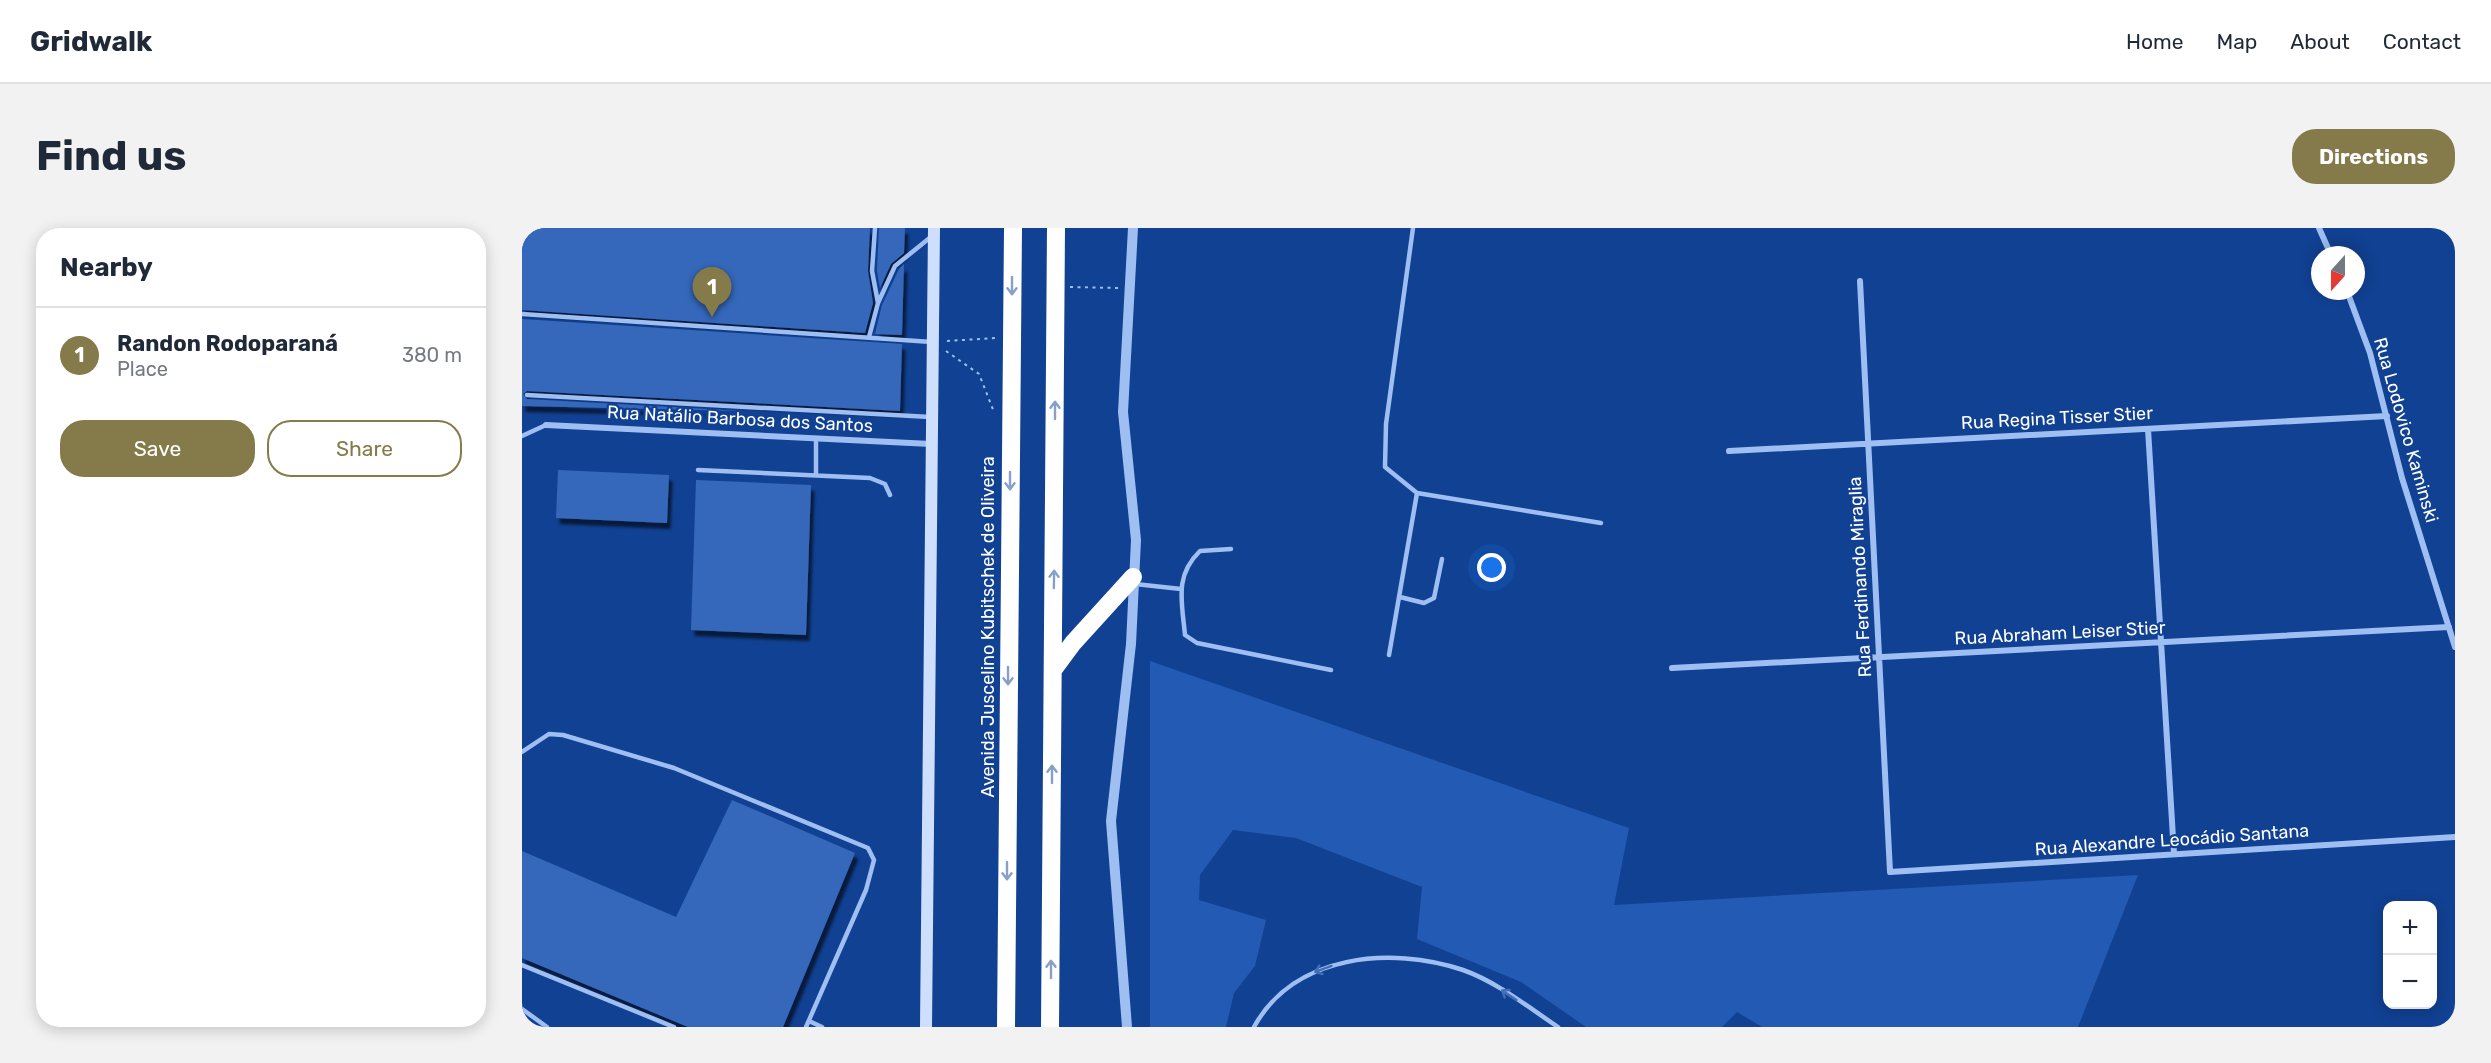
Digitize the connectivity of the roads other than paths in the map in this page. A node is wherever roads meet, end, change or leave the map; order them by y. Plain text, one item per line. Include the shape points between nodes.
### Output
1 (875, 228) edge
2 (1013, 228) edge
3 (1056, 228) edge
4 (1132, 228) edge
5 (1413, 228) edge
6 (2319, 228) edge
7 (934, 231) edge
8 (2327, 246) edge
9 (1860, 281) dead end
10 (2350, 300) edge
11 (878, 303) junction
12 (522, 314) edge
13 (869, 337) junction
14 (933, 342) junction
15 (527, 395) dead end
16 (2387, 416) junction
17 (932, 417) junction
18 (546, 425) joint
19 (2148, 429) junction
20 (522, 436) edge
21 (816, 438) junction
22 (1869, 443) junction
23 (932, 444) junction
24 (1729, 451) dead end
25 (698, 470) dead end
26 (816, 475) junction
27 (1417, 493) junction
28 (890, 495) dead end
29 (1601, 523) dead end
30 (1231, 549) dead end
31 (1442, 559) dead end
32 (1133, 580) junction
33 (1180, 589) junction
34 (1400, 597) junction
35 (2449, 627) junction
36 (2161, 642) junction
37 (2455, 647) edge
38 (1389, 655) dead end
39 (1879, 657) junction
40 (1672, 668) dead end
41 (1053, 670) junction
42 (1331, 670) dead end
43 (522, 752) edge
44 (2455, 837) edge
45 (2174, 854) junction
46 (1890, 872) joint
47 (522, 964) edge
48 (522, 1009) edge
49 (809, 1021) junction
50 (547, 1027) edge
51 (674, 1027) edge
52 (806, 1027) edge
53 (822, 1027) edge
54 (926, 1027) edge
55 (1006, 1027) edge
56 (1050, 1027) edge
57 (1127, 1027) edge
58 (1254, 1027) edge
59 (1558, 1027) edge

1 - 11 lane via 872,272
2 -> 55 highway, Avenida Juscelino Kubitschek de Oliveira
41 -> 3 highway
4 - 32 street via 1123,412 1136,540
5 - 27 lane via 1386,424 1385,467
6 - 8 street
7 - 11 lane via 896,266
7 - 14 main road
9 - 22 street, Rua Ferdinando Miraglia
10 - 16 street, Rua Lodovico Kaminski
11 - 13 lane
12 - 13 lane
13 - 14 lane
14 - 17 main road
15 - 17 lane
16 - 19 street, Rua Regina Tisser Stier
16 - 35 street, Rua Lodovico Kaminski
17 - 23 main road
18 - 20 lane
18 - 21 street, Rua Natálio Barbosa dos Santos
19 - 22 street, Rua Regina Tisser Stier
19 - 36 street
21 - 23 street, Rua Natálio Barbosa dos Santos
21 - 26 lane
22 - 24 street, Rua Regina Tisser Stier
22 - 39 street, Rua Ferdinando Miraglia
23 - 54 main road
25 - 26 lane
26 - 28 lane via 878,479
27 - 29 lane
27 - 34 lane
30 - 33 lane via 1200,551 1188,563
31 - 34 lane via 1434,598 1424,603
32 - 33 lane
32 - 41 highway
32 - 57 street via 1131,644 1111,821
33 - 42 lane via 1185,635 1197,643
34 - 38 lane
35 - 36 street, Rua Abraham Leiser Stier
35 - 37 street, Rua Lodovico Kaminski
36 - 39 street, Rua Abraham Leiser Stier
36 - 45 street
39 - 40 street, Rua Abraham Leiser Stier
39 - 46 street, Rua Ferdinando Miraglia
56 -> 41 highway
43 - 49 lane via 549,734 563,735 674,768 868,848 874,860 866,890
44 - 45 street, Rua Alexandre Leocádio Santana
45 - 46 street, Rua Alexandre Leocádio Santana
47 - 51 lane
48 - 50 lane
49 - 52 lane
49 - 53 lane
59 -> 58 lane via 1493,984 1464,970 1392,957 1348,960 1318,969 1286,988

